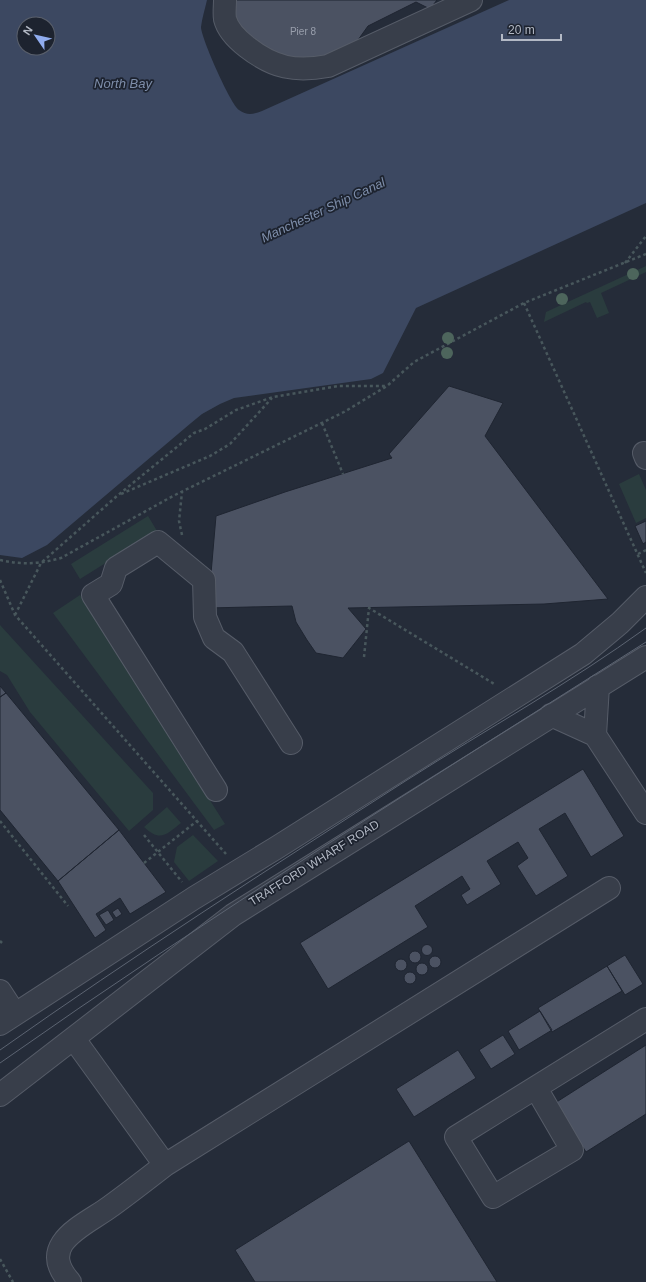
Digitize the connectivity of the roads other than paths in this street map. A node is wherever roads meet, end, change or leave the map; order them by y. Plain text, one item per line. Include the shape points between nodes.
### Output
1 (224, 0) edge
2 (471, 0) edge
3 (646, 597) edge
4 (646, 656) edge
5 (598, 686) junction
6 (551, 715) junction
7 (595, 735) junction
8 (291, 742) dead end
9 (216, 790) dead end
10 (645, 807) edge
11 (609, 888) dead end
12 (0, 991) edge
13 (8, 1019) edge
14 (646, 1019) edge
15 (74, 1039) junction
16 (536, 1088) junction
17 (0, 1096) edge
18 (165, 1165) junction
19 (70, 1282) edge

1 - 2 street via 225,19 236,39 257,55 276,64 310,69 328,66
3 - 13 street via 584,654 516,698 189,891
4 - 5 street, TRAFFORD WHARF ROAD
5 - 6 street, TRAFFORD WHARF ROAD
5 - 7 street
6 - 7 street
6 - 15 street, TRAFFORD WHARF ROAD via 233,915
7 - 10 street
8 - 9 street via 234,652 214,638 205,617 204,580 158,542 116,568 111,584 93,595
11 - 18 street
12 - 13 street
14 - 16 street
15 - 17 street, TRAFFORD WHARF ROAD
15 - 18 street
16 - 16 street via 572,1150 493,1197 456,1137
18 - 19 street via 67,1236 59,1252 59,1261

